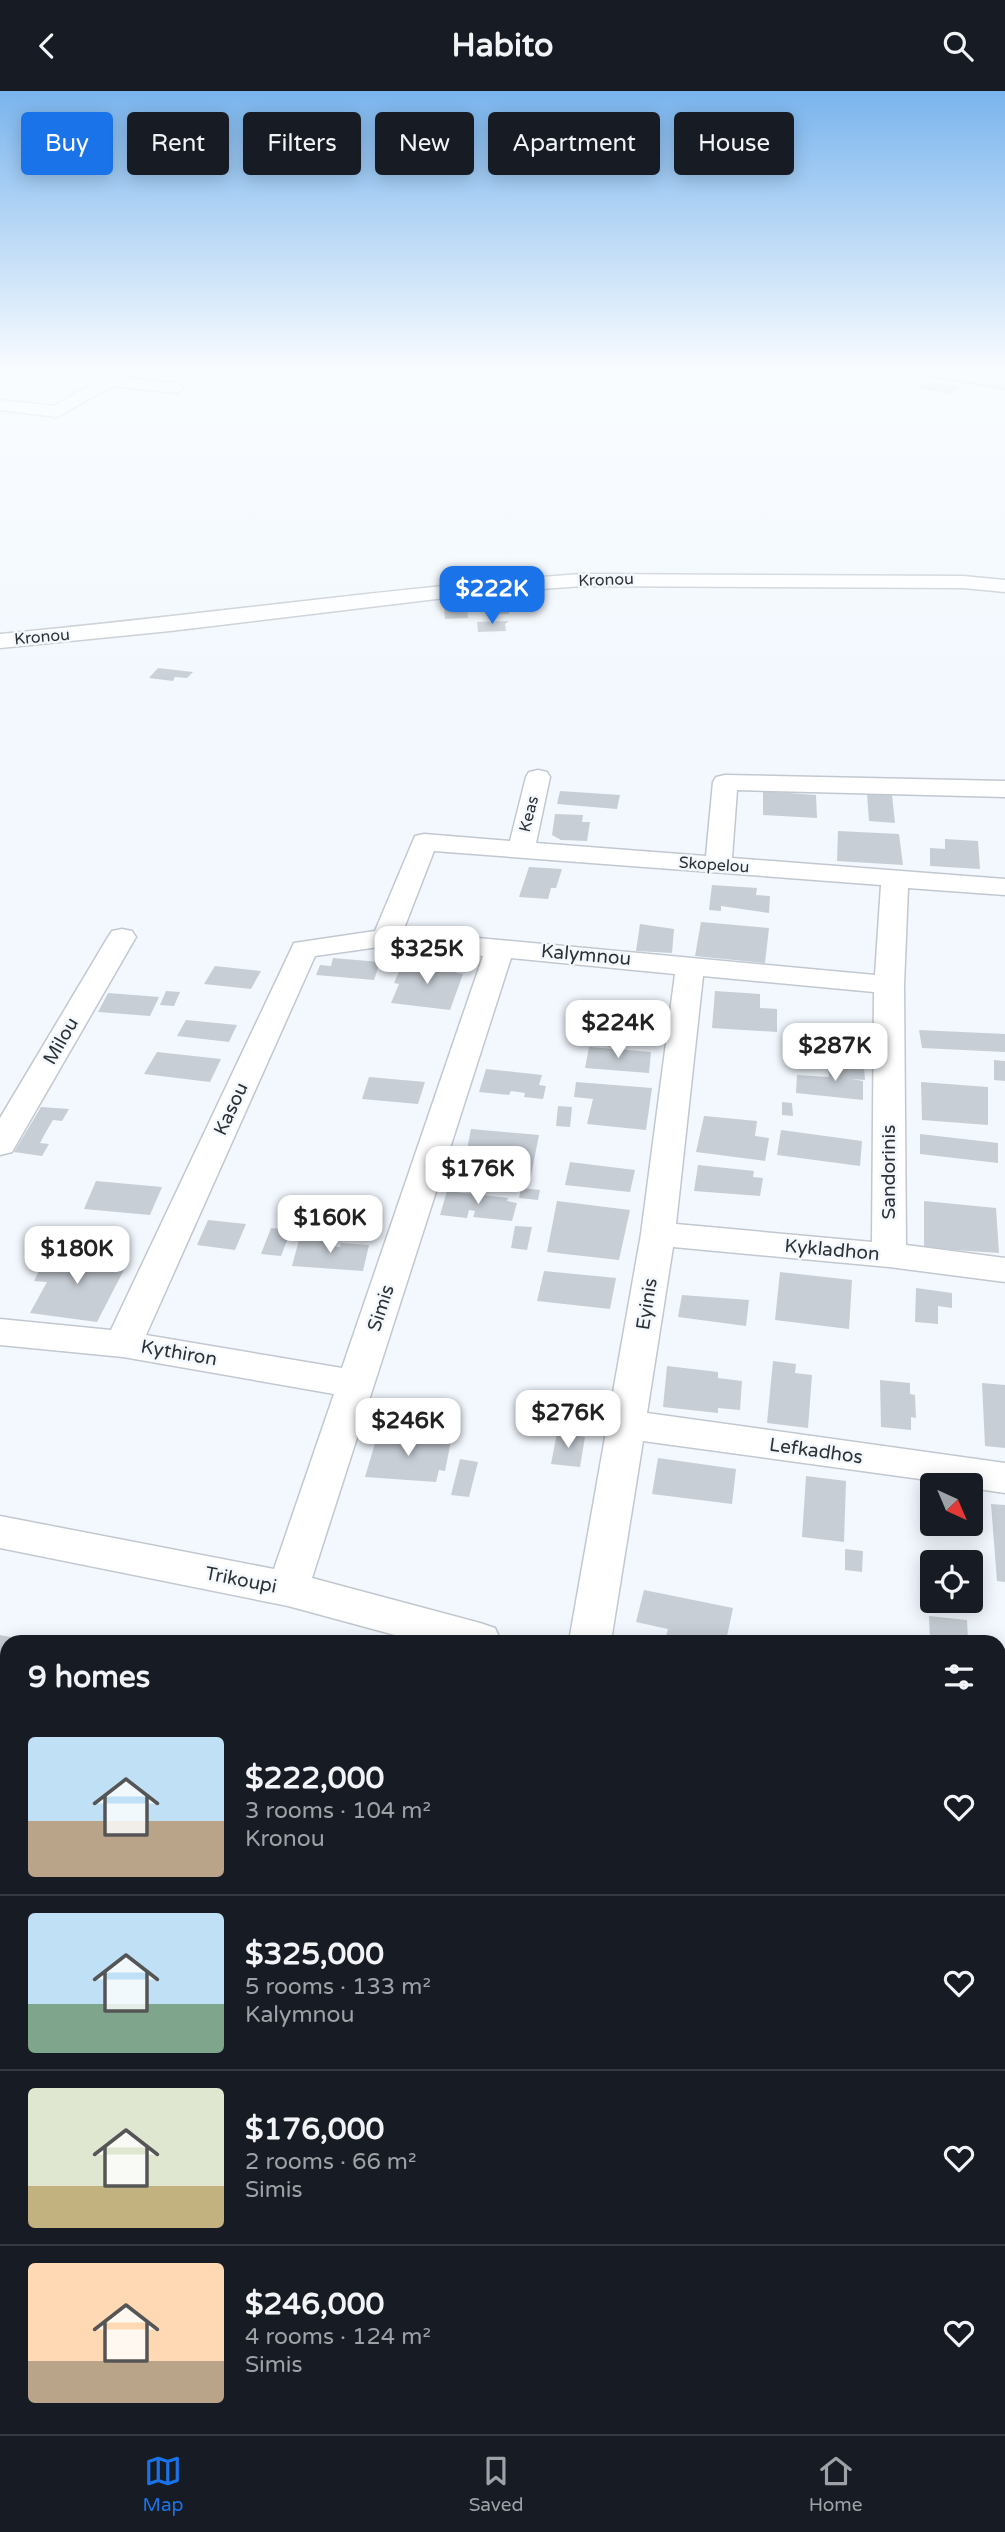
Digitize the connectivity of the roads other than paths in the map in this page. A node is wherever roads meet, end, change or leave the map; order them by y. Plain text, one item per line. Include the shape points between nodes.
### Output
1 (1005, 586) edge
2 (0, 641) edge
3 (538, 777) dead end
4 (1005, 789) edge
5 (520, 850) junction
6 (718, 866) junction
7 (895, 879) junction
8 (1005, 887) edge
9 (122, 937) dead end
10 (386, 939) junction
11 (500, 947) junction
12 (691, 965) junction
13 (889, 985) junction
14 (0, 1145) edge
15 (658, 1234) junction
16 (889, 1255) junction
17 (1005, 1270) edge
18 (0, 1332) edge
19 (123, 1344) junction
20 (357, 1384) junction
21 (626, 1425) junction
22 (1005, 1478) edge
23 (0, 1532) edge
24 (288, 1589) junction
25 (458, 1635) edge
26 (591, 1635) edge

1 - 2 street, Kronou via 582,580
3 - 5 street, Keas
4 - 6 street via 726,782
5 - 6 street, Skopelou
5 - 10 street, Skopelou via 424,842
6 - 7 street, Skopelou
7 - 8 street, Skopelou
7 - 13 street, Sandorinis
9 - 14 street, Milou
10 - 11 street, Kalymnou
10 - 19 street, Kasou via 304,949
11 - 12 street, Kalymnou
11 - 20 street, Simis
12 - 13 street, Kalymnou
12 - 15 street, Eyinis
13 - 16 street, Sandorinis
15 - 16 street, Kykladhon
15 - 21 street, Eyinis
16 - 17 street, Kykladhon
18 - 19 street, Kythiron
19 - 20 street, Kythiron
20 - 24 street, Simis
21 - 22 street, Lefkadhos
21 - 26 street, Eyinis
23 - 24 street, Trikoupi
24 - 25 street, Trikoupi

